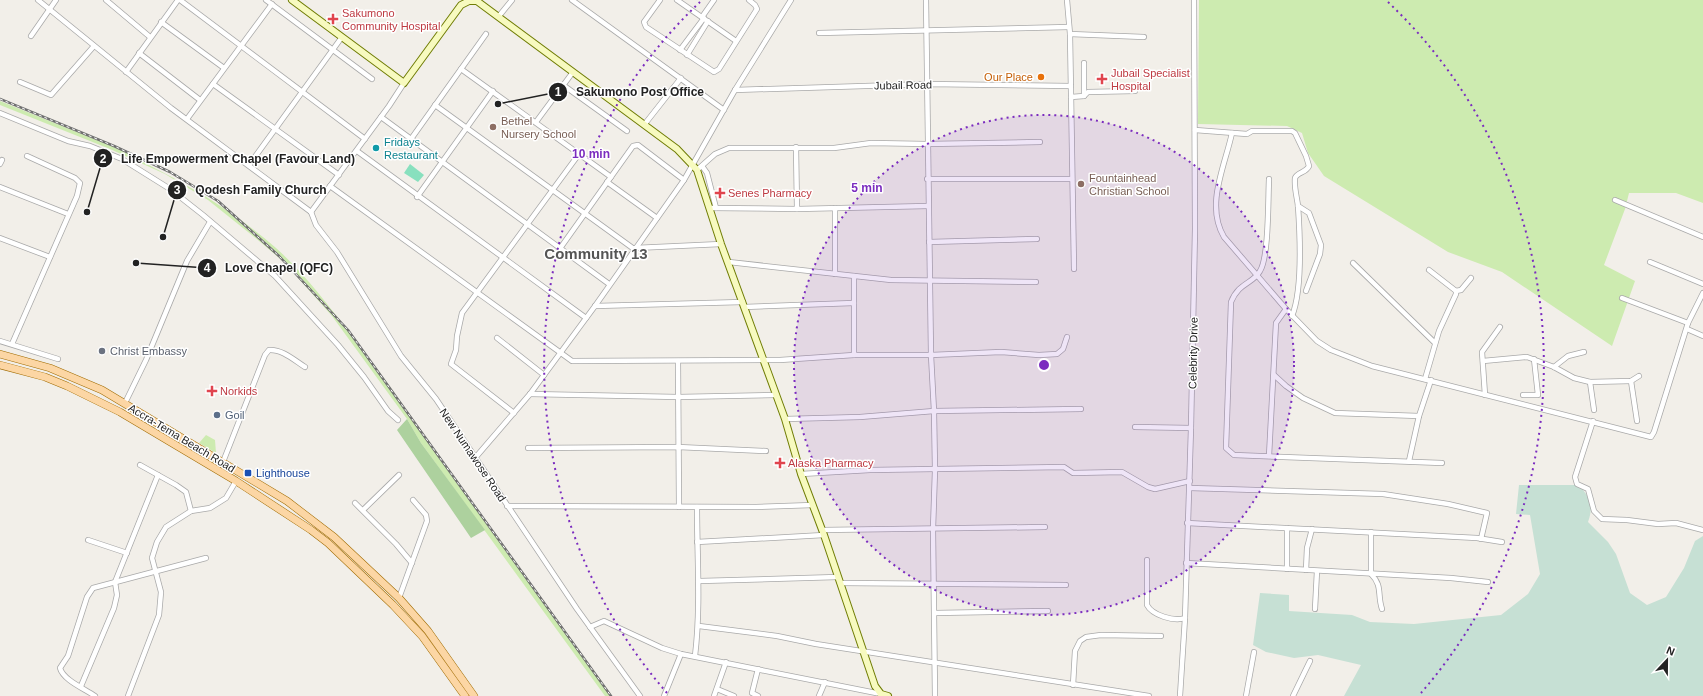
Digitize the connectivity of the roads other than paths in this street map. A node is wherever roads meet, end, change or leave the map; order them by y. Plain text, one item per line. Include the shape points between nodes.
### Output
1 (38, 0) edge
2 (56, 0) edge
3 (106, 0) edge
4 (179, 0) edge
5 (266, 0) edge
6 (292, 0) edge
7 (476, 0) edge
8 (512, 0) edge
9 (572, 0) edge
10 (660, 0) edge
11 (677, 0) edge
12 (714, 0) edge
13 (750, 0) edge
14 (791, 0) edge
15 (926, 0) edge
16 (1067, 0) edge
17 (1194, 0) edge
18 (272, 4) junction
19 (49, 9) junction
20 (500, 16) junction
21 (705, 19) junction
22 (161, 22) junction
23 (1069, 27) junction
24 (927, 31) junction
25 (819, 33) dead end
26 (486, 34) dead end
27 (1070, 34) junction
28 (30, 36) dead end
29 (150, 36) junction
30 (342, 37) junction
31 (1144, 37) dead end
32 (736, 41) junction
33 (241, 45) junction
34 (94, 46) junction
35 (333, 50) junction
36 (680, 50) junction
37 (139, 53) junction
38 (687, 55) junction
39 (1084, 63) dead end
40 (224, 68) junction
41 (462, 69) junction
42 (126, 72) junction
43 (573, 72) junction
44 (681, 78) junction
45 (372, 79) dead end
46 (20, 82) dead end
47 (404, 83) junction
48 (213, 84) junction
49 (928, 84) junction
50 (563, 85) junction
51 (1070, 86) junction
52 (735, 90) junction
53 (1135, 90) dead end
54 (302, 91) junction
55 (493, 91) junction
56 (1084, 96) junction
57 (1071, 97) junction
58 (200, 100) junction
59 (435, 105) junction
60 (724, 110) junction
61 (0, 113) edge
62 (381, 117) junction
63 (187, 119) junction
64 (536, 122) junction
65 (644, 125) junction
66 (466, 127) junction
67 (274, 129) junction
68 (1195, 130) junction
69 (627, 131) dead end
70 (1232, 133) junction
71 (365, 139) junction
72 (411, 139) junction
73 (1040, 142) dead end
74 (927, 144) junction
75 (796, 147) junction
76 (357, 151) junction
77 (579, 154) junction
78 (27, 156) dead end
79 (442, 162) junction
80 (692, 164) junction
81 (249, 165) junction
82 (699, 168) junction
83 (338, 176) junction
84 (611, 177) junction
85 (927, 179) junction
86 (1072, 179) junction
87 (1269, 179) dead end
88 (684, 180) junction
89 (607, 182) junction
90 (330, 186) junction
91 (0, 187) edge
92 (552, 190) junction
93 (417, 197) junction
94 (1615, 200) dead end
95 (928, 206) junction
96 (1298, 206) junction
97 (713, 208) junction
98 (835, 208) junction
99 (797, 209) junction
100 (311, 212) junction
101 (585, 213) junction
102 (68, 214) junction
103 (657, 218) junction
104 (210, 222) junction
105 (527, 224) junction
106 (1703, 237) edge
107 (0, 238) edge
108 (1037, 239) dead end
109 (929, 242) junction
110 (721, 244) junction
111 (561, 248) junction
112 (635, 249) junction
113 (50, 257) junction
114 (502, 258) junction
115 (729, 262) junction
116 (1650, 262) dead end
117 (1354, 263) dead end
118 (1074, 269) dead end
119 (1429, 270) dead end
120 (835, 274) junction
121 (854, 276) junction
122 (1257, 276) junction
123 (1471, 278) dead end
124 (931, 281) junction
125 (1036, 282) dead end
126 (609, 284) junction
127 (1703, 284) edge
128 (1306, 291) dead end
129 (1456, 291) junction
130 (478, 293) junction
131 (1703, 294) edge
132 (1622, 298) dead end
133 (854, 303) junction
134 (743, 305) junction
135 (595, 306) junction
136 (1286, 309) junction
137 (1292, 316) junction
138 (586, 318) junction
139 (1688, 323) junction
140 (1500, 327) dead end
141 (1687, 329) junction
142 (1703, 336) edge
143 (1066, 337) dead end
144 (497, 338) dead end
145 (0, 341) edge
146 (1435, 343) junction
147 (12, 344) junction
148 (1584, 352) dead end
149 (561, 353) junction
150 (0, 354) edge
151 (854, 354) junction
152 (931, 355) junction
153 (58, 359) dead end
154 (1534, 359) junction
155 (763, 360) junction
156 (1483, 361) junction
157 (678, 362) junction
158 (0, 365) edge
159 (1554, 366) junction
160 (305, 367) dead end
161 (544, 374) junction
162 (1274, 375) junction
163 (1639, 376) dead end
164 (1425, 379) junction
165 (1431, 380) junction
166 (1631, 381) junction
167 (1590, 382) junction
168 (530, 394) junction
169 (776, 395) junction
170 (1485, 395) junction
171 (1523, 395) dead end
172 (678, 397) junction
173 (125, 403) junction
174 (1080, 409) dead end
175 (1594, 410) dead end
176 (934, 411) junction
177 (120, 412) junction
178 (514, 413) junction
179 (1419, 416) junction
180 (784, 419) junction
181 (398, 420) dead end
182 (1593, 421) junction
183 (1637, 421) dead end
184 (1135, 427) dead end
185 (1192, 428) junction
186 (678, 447) junction
187 (528, 448) dead end
188 (766, 451) dead end
189 (1269, 456) junction
190 (475, 458) junction
191 (1409, 461) junction
192 (223, 462) junction
193 (1442, 464) dead end
194 (140, 465) dead end
195 (935, 470) junction
196 (802, 474) junction
197 (158, 475) junction
198 (399, 475) dead end
199 (236, 481) junction
200 (1190, 481) junction
201 (1190, 488) junction
202 (413, 500) dead end
203 (355, 503) dead end
204 (813, 505) junction
205 (507, 506) junction
206 (679, 506) junction
207 (697, 507) junction
208 (363, 510) junction
209 (191, 511) junction
210 (1187, 523) junction
211 (1045, 527) dead end
212 (1287, 528) junction
213 (933, 529) junction
214 (1312, 529) junction
215 (1703, 530) edge
216 (823, 532) junction
217 (1371, 532) junction
218 (1481, 538) junction
219 (88, 540) dead end
220 (697, 542) junction
221 (1502, 542) dead end
222 (127, 553) junction
223 (206, 558) dead end
224 (1147, 560) dead end
225 (412, 563) junction
226 (1186, 563) junction
227 (1287, 569) junction
228 (1306, 570) junction
229 (1317, 571) junction
230 (154, 572) junction
231 (1371, 574) junction
232 (839, 580) junction
233 (700, 581) junction
234 (115, 582) junction
235 (1488, 582) dead end
236 (935, 585) junction
237 (1066, 585) dead end
238 (399, 598) junction
239 (1382, 608) dead end
240 (1315, 609) dead end
241 (1048, 611) dead end
242 (935, 613) junction
243 (1185, 618) junction
244 (699, 626) junction
245 (590, 627) junction
246 (1161, 636) dead end
247 (863, 651) junction
248 (1254, 652) dead end
249 (681, 654) junction
250 (695, 656) junction
251 (1310, 660) dead end
252 (726, 662) junction
253 (934, 662) junction
254 (758, 669) junction
255 (825, 682) junction
256 (81, 686) junction
257 (1073, 686) junction
258 (717, 689) junction
259 (880, 694) junction
260 (751, 695) edge
261 (95, 696) edge
262 (128, 696) edge
263 (465, 696) edge
264 (474, 696) edge
265 (640, 696) edge
266 (664, 696) edge
267 (714, 696) edge
268 (734, 696) edge
269 (758, 696) edge
270 (819, 696) edge
271 (888, 696) edge
272 (935, 696) edge
273 (1149, 696) edge
274 (1180, 696) edge
275 (1246, 696) edge
276 (1293, 696) edge

1 - 19 street
2 - 19 street
3 - 29 street
4 - 22 street
4 - 33 street
5 - 18 street
6 - 30 street
7 - 20 street
7 - 47 street via 462,5
8 - 20 street
9 - 44 street
10 - 36 street via 644,25
11 - 21 street
12 - 21 street
13 - 32 street via 757,9
14 - 52 street
15 - 24 street
16 - 23 street
17 - 68 street, Celebrity Drive
18 - 33 street
18 - 35 street
19 - 28 street
19 - 34 street
20 - 43 street
21 - 32 street
21 - 36 street
21 - 38 street
22 - 29 street
22 - 40 street
23 - 24 street
23 - 27 street
24 - 25 street
24 - 49 street
26 - 41 street
27 - 31 street
27 - 51 street
29 - 37 street
30 - 35 street
30 - 47 street
32 - 38 street via 717,72 711,71
33 - 40 street
33 - 54 street
34 - 42 street
34 - 46 street via 51,95
35 - 45 street
35 - 54 street
36 - 38 street
37 - 42 street
37 - 58 street
39 - 56 street
40 - 48 street
41 - 55 street
41 - 59 street
42 - 63 street
43 - 50 street
43 - 65 street
44 - 60 street
44 - 65 street
47 - 62 street
48 - 58 street
48 - 67 street
49 - 51 street, Jubail Road
49 - 52 street, Jubail Road
49 - 74 street
50 - 64 street
50 - 69 street
51 - 57 street
52 - 60 street
53 - 56 street via 1088,92
54 - 67 street
54 - 71 street
55 - 64 street
55 - 66 street
56 - 57 street
57 - 86 street
58 - 63 street
59 - 66 street
59 - 72 street
60 - 80 street
61 - 104 street via 122,159 170,189
62 - 71 street
62 - 72 street
63 - 81 street
64 - 77 street
65 - 80 street via 677,149
66 - 79 street
66 - 92 street
67 - 81 street
67 - 83 street
68 - 70 street
68 - 185 street, Celebrity Drive
70 - 96 street via 1247,134 1252,130 1295,133 1309,166 1295,178
70 - 122 street via 1220,180 1216,214 1218,228
71 - 76 street
72 - 79 street
73 - 74 street
74 - 75 street via 871,143 839,148
74 - 85 street
75 - 82 street via 730,148 715,154
75 - 99 street
76 - 83 street
76 - 93 street
77 - 84 street
77 - 92 street
78 - 102 street via 75,178 80,183
79 - 93 street
79 - 105 street
80 - 82 street
80 - 88 street
81 - 100 street
82 - 97 street
83 - 90 street
84 - 88 street via 630,148 636,145
84 - 89 street
85 - 86 street
85 - 95 street
86 - 118 street
87 - 122 street via 1264,258
88 - 103 street
89 - 101 street
89 - 103 street
90 - 100 street
90 - 130 street
91 - 102 street
92 - 101 street
92 - 105 street
93 - 114 street
94 - 106 street
95 - 98 street
95 - 109 street
96 - 128 street via 1309,213 1321,245
96 - 137 street via 1300,265
97 - 99 street
97 - 110 street
98 - 99 street
98 - 120 street
100 - 190 street, New Numawose Road via 316,225 337,252 401,356 436,399
101 - 111 street
101 - 112 street
102 - 113 street
103 - 112 street
104 - 173 street via 187,261 146,360
104 - 181 street via 275,276 338,345 388,411
105 - 111 street
105 - 114 street
107 - 113 street
108 - 109 street
109 - 124 street
110 - 112 street
110 - 115 street
111 - 126 street
112 - 126 street
113 - 147 street
114 - 130 street
114 - 138 street
115 - 120 street
115 - 134 street
116 - 127 street
117 - 146 street
119 - 129 street
120 - 121 street
121 - 124 street
121 - 133 street
122 - 136 street
122 - 189 street via 1240,288 1231,302 1226,448 1234,455
123 - 129 street via 1461,290
124 - 125 street
124 - 152 street
126 - 135 street
129 - 146 street via 1456,297
130 - 149 street
130 - 178 street via 462,313 451,364
131 - 139 street
132 - 139 street
133 - 134 street
133 - 151 street
134 - 135 street
134 - 155 street
135 - 138 street
136 - 137 street
136 - 162 street via 1276,323
137 - 164 street via 1317,341 1331,350 1372,366
138 - 149 street
139 - 141 street
140 - 156 street via 1484,348
141 - 142 street
141 - 182 street via 1651,437
143 - 152 street via 1063,349 1057,354 1001,352
144 - 161 street
145 - 147 street
146 - 164 street
147 - 153 street
148 - 159 street via 1568,356
149 - 157 street via 567,359 576,362
149 - 161 street
150 - 173 main road, Accra-Tema Beach Road via 63,373
151 - 152 street
151 - 155 street
152 - 176 street
154 - 156 street via 1521,357
154 - 159 street
154 - 171 street via 1538,395
155 - 157 street
155 - 169 street
156 - 170 street
157 - 172 street
158 - 177 main road, Accra-Tema Beach Road via 45,377
159 - 167 street via 1574,378
160 - 192 street via 288,356 269,350
161 - 168 street
162 - 179 street via 1303,398 1335,413
162 - 189 street
163 - 166 street
164 - 165 street
165 - 170 street
165 - 179 street
166 - 167 street
166 - 183 street
167 - 175 street
168 - 172 street
168 - 178 street
169 - 172 street
169 - 180 street
170 - 182 street
172 - 186 street
173 - 177 main road
173 - 192 main road, Accra-Tema Beach Road
174 - 176 street
176 - 180 street via 860,417
176 - 195 street
177 - 199 main road, Accra-Tema Beach Road
178 - 190 street
179 - 191 street
180 - 196 street
182 - 215 street via 1575,477 1577,484 1588,489 1598,516 1607,521 1627,520 1658,524 1670,522
184 - 185 street
185 - 200 street, Celebrity Drive
186 - 187 street
186 - 188 street
186 - 206 street
189 - 191 street
190 - 205 street, New Numawose Road
191 - 193 street
192 - 238 main road, Accra-Tema Beach Road via 317,523
194 - 197 street
195 - 196 street
195 - 200 street via 1064,467 1073,473 1122,472 1155,489
195 - 213 street
196 - 204 street
197 - 209 street via 186,492
197 - 222 street
198 - 208 street
199 - 209 street via 226,498 219,504
199 - 263 main road, Accra-Tema Beach Road via 282,509 333,548 422,636
200 - 201 street, Celebrity Drive
201 - 210 street, Celebrity Drive
201 - 218 street via 1401,495 1487,513
202 - 225 street via 427,518
203 - 208 street
204 - 207 street
204 - 216 street
205 - 206 street
205 - 245 street, New Numawose Road
206 - 207 street
207 - 220 street
208 - 225 street
209 - 230 street via 166,527 160,534 152,558
210 - 212 street
210 - 226 street, Celebrity Drive
211 - 213 street
212 - 214 street
212 - 227 street
213 - 216 street
213 - 236 street
214 - 217 street
214 - 228 street via 1307,548
216 - 220 street
216 - 232 street
217 - 218 street
217 - 231 street
218 - 221 street
219 - 222 street
220 - 233 street
222 - 234 street
223 - 230 street
224 - 243 street via 1148,608 1167,617
225 - 238 street
226 - 227 street
226 - 243 street, Celebrity Drive
227 - 228 street
228 - 229 street
229 - 231 street
229 - 240 street
230 - 234 street
230 - 262 street via 160,592 159,615
231 - 235 street
231 - 239 street via 1378,580
232 - 233 street
232 - 236 street
232 - 247 street
233 - 244 street
234 - 256 street via 117,601
234 - 256 street via 93,588 87,597 68,656 61,664 62,673
236 - 237 street
236 - 242 street
238 - 264 main road, Accra-Tema Beach Road via 428,631
241 - 242 street
242 - 253 street
243 - 274 street, Celebrity Drive
244 - 247 street
244 - 250 street
245 - 249 street via 604,621
245 - 265 street, New Numawose Road
246 - 257 street via 1086,637 1080,641 1075,651
247 - 253 street
247 - 259 street
248 - 275 street
249 - 250 street
249 - 266 street
250 - 252 street
251 - 276 street
252 - 254 street
252 - 258 street
253 - 257 street
253 - 272 street
254 - 255 street
254 - 260 street
255 - 259 street
255 - 270 street
256 - 261 street
257 - 273 street
258 - 267 street
258 - 268 street
259 - 271 street
260 - 269 street

